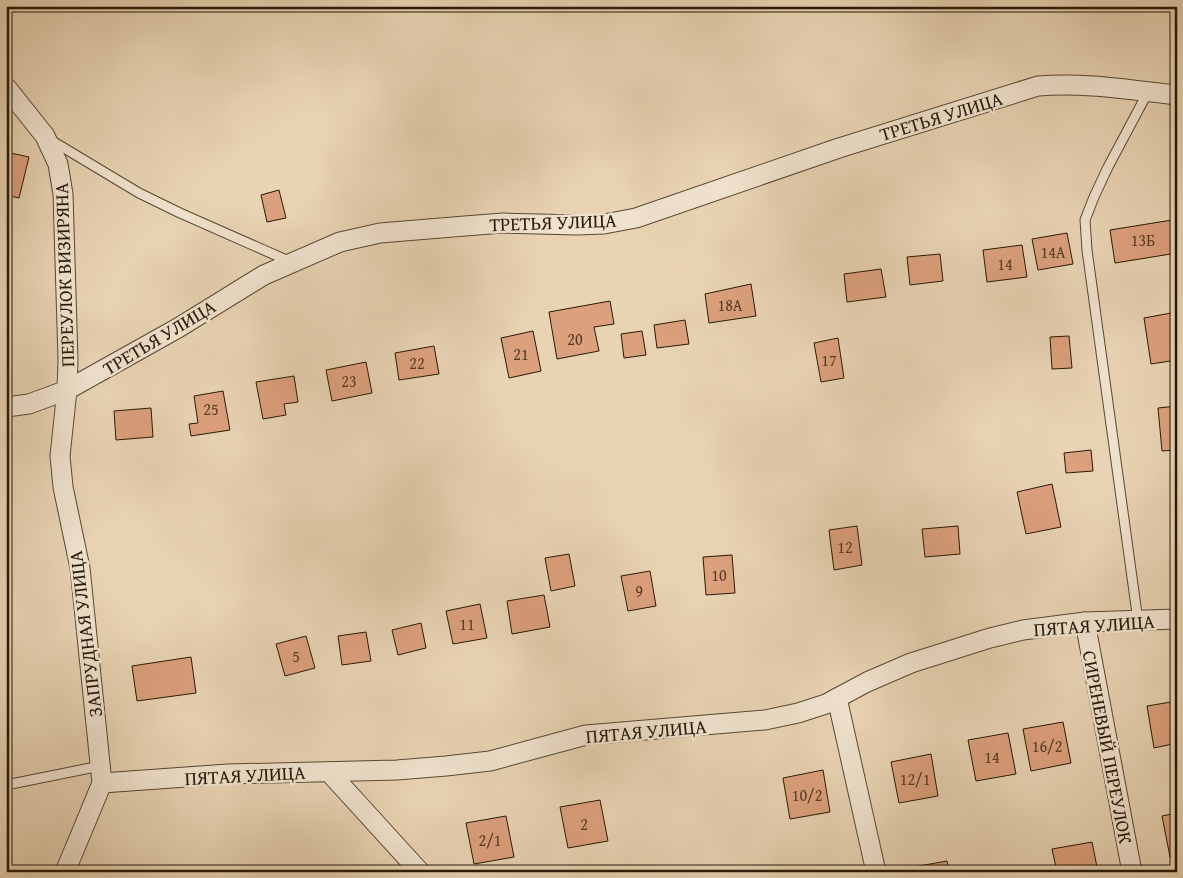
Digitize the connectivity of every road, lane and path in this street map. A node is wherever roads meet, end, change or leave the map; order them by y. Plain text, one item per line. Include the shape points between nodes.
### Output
1 (6, 87) edge
2 (1148, 92) junction
3 (1177, 95) edge
4 (6, 106) edge
5 (25, 110) junction
6 (45, 136) junction
7 (291, 262) junction
8 (67, 390) junction
9 (6, 408) edge
10 (1177, 619) edge
11 (1138, 621) junction
12 (1085, 622) junction
13 (837, 698) junction
14 (329, 772) junction
15 (101, 774) junction
16 (6, 785) edge
17 (65, 872) edge
18 (420, 872) edge
19 (876, 872) edge
20 (1132, 872) edge

1 - 5 street, ПЕРЕУЛОК ВИЗИРЯНА
2 - 3 street, ТРЕТЬЯ УЛИЦА
2 - 7 street, ТРЕТЬЯ УЛИЦА via 1065,84 1038,86 839,148 636,218 604,224 503,223 380,233 340,242
2 - 11 lane via 1108,167 1085,220
4 - 5 street
5 - 6 street, ПЕРЕУЛОК ВИЗИРЯНА
6 - 7 lane via 139,193
6 - 8 street, ПЕРЕУЛОК ВИЗИРЯНА via 58,164 63,194
7 - 8 street, ТРЕТЬЯ УЛИЦА
8 - 9 street, ТРЕТЬЯ УЛИЦА via 29,404
8 - 15 street, ЗАПРУДНАЯ УЛИЦА via 60,456 80,568
10 - 11 street, ПЯТАЯ УЛИЦА
11 - 12 street, ПЯТАЯ УЛИЦА
12 - 13 street, ПЯТАЯ УЛИЦА via 1023,630 952,649 911,662
12 - 20 street, СИРЕНЕВЫЙ ПЕРЕУЛОК
13 - 14 street, ПЯТАЯ УЛИЦА via 798,713 765,720 586,735 490,761 397,770
13 - 19 street
14 - 15 street, ПЯТАЯ УЛИЦА
14 - 18 street
15 - 16 lane
15 - 17 street, ЗАПРУДНАЯ УЛИЦА

